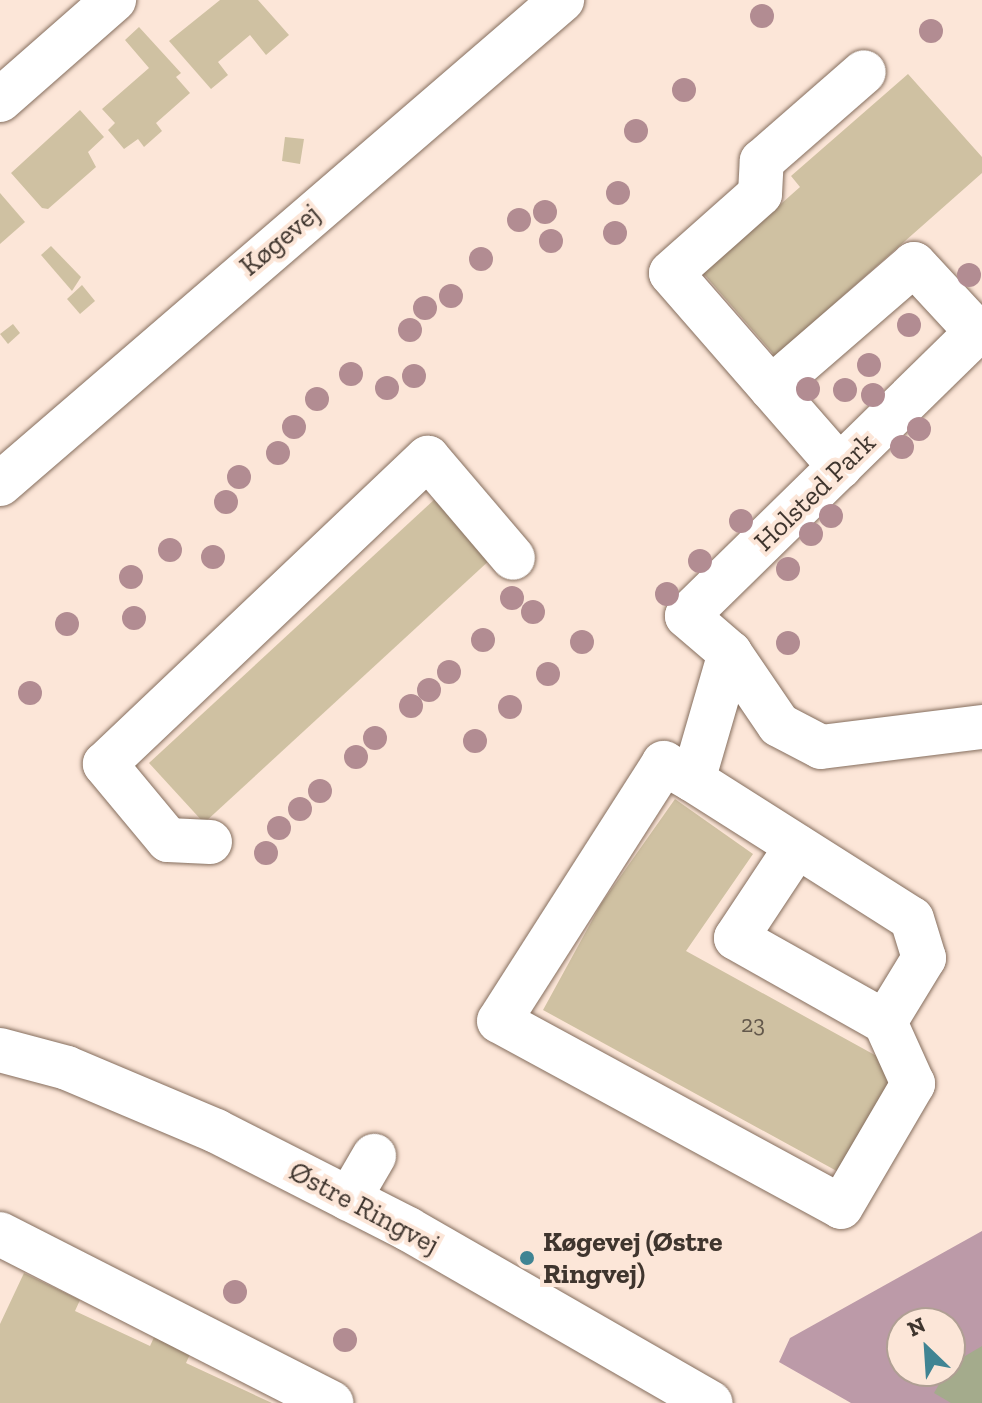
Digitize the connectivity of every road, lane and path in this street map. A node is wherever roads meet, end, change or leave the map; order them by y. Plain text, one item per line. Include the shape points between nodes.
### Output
1 (114, 0) edge
2 (562, 0) edge
3 (864, 72) dead end
4 (0, 100) edge
5 (980, 329) edge
6 (771, 388) junction
7 (840, 467) junction
8 (0, 484) edge
9 (513, 558) dead end
10 (730, 653) junction
11 (973, 738) edge
12 (693, 780) junction
13 (210, 842) dead end
14 (797, 846) junction
15 (885, 1022) junction
16 (0, 1050) edge
17 (374, 1156) dead end
18 (349, 1199) junction
19 (0, 1234) edge
20 (331, 1403) edge
21 (711, 1403) edge

1 - 4 street
2 - 8 street, Køgevej
3 - 6 street via 762,161 760,194 671,273
5 - 6 street via 914,264
5 - 7 street, Holsted Park
6 - 7 street
7 - 10 street, Holsted Park via 687,616
9 - 13 street via 428,458 105,764 168,840
10 - 11 street via 779,725 821,747
10 - 12 street
12 - 14 street
12 - 15 street via 664,763 499,1021 841,1207 913,1084
14 - 15 street via 912,919 924,958
14 - 15 street via 736,938
16 - 18 street, Østre Ringvej via 67,1068 189,1119
17 - 18 street
18 - 21 street, Østre Ringvej
19 - 20 street

